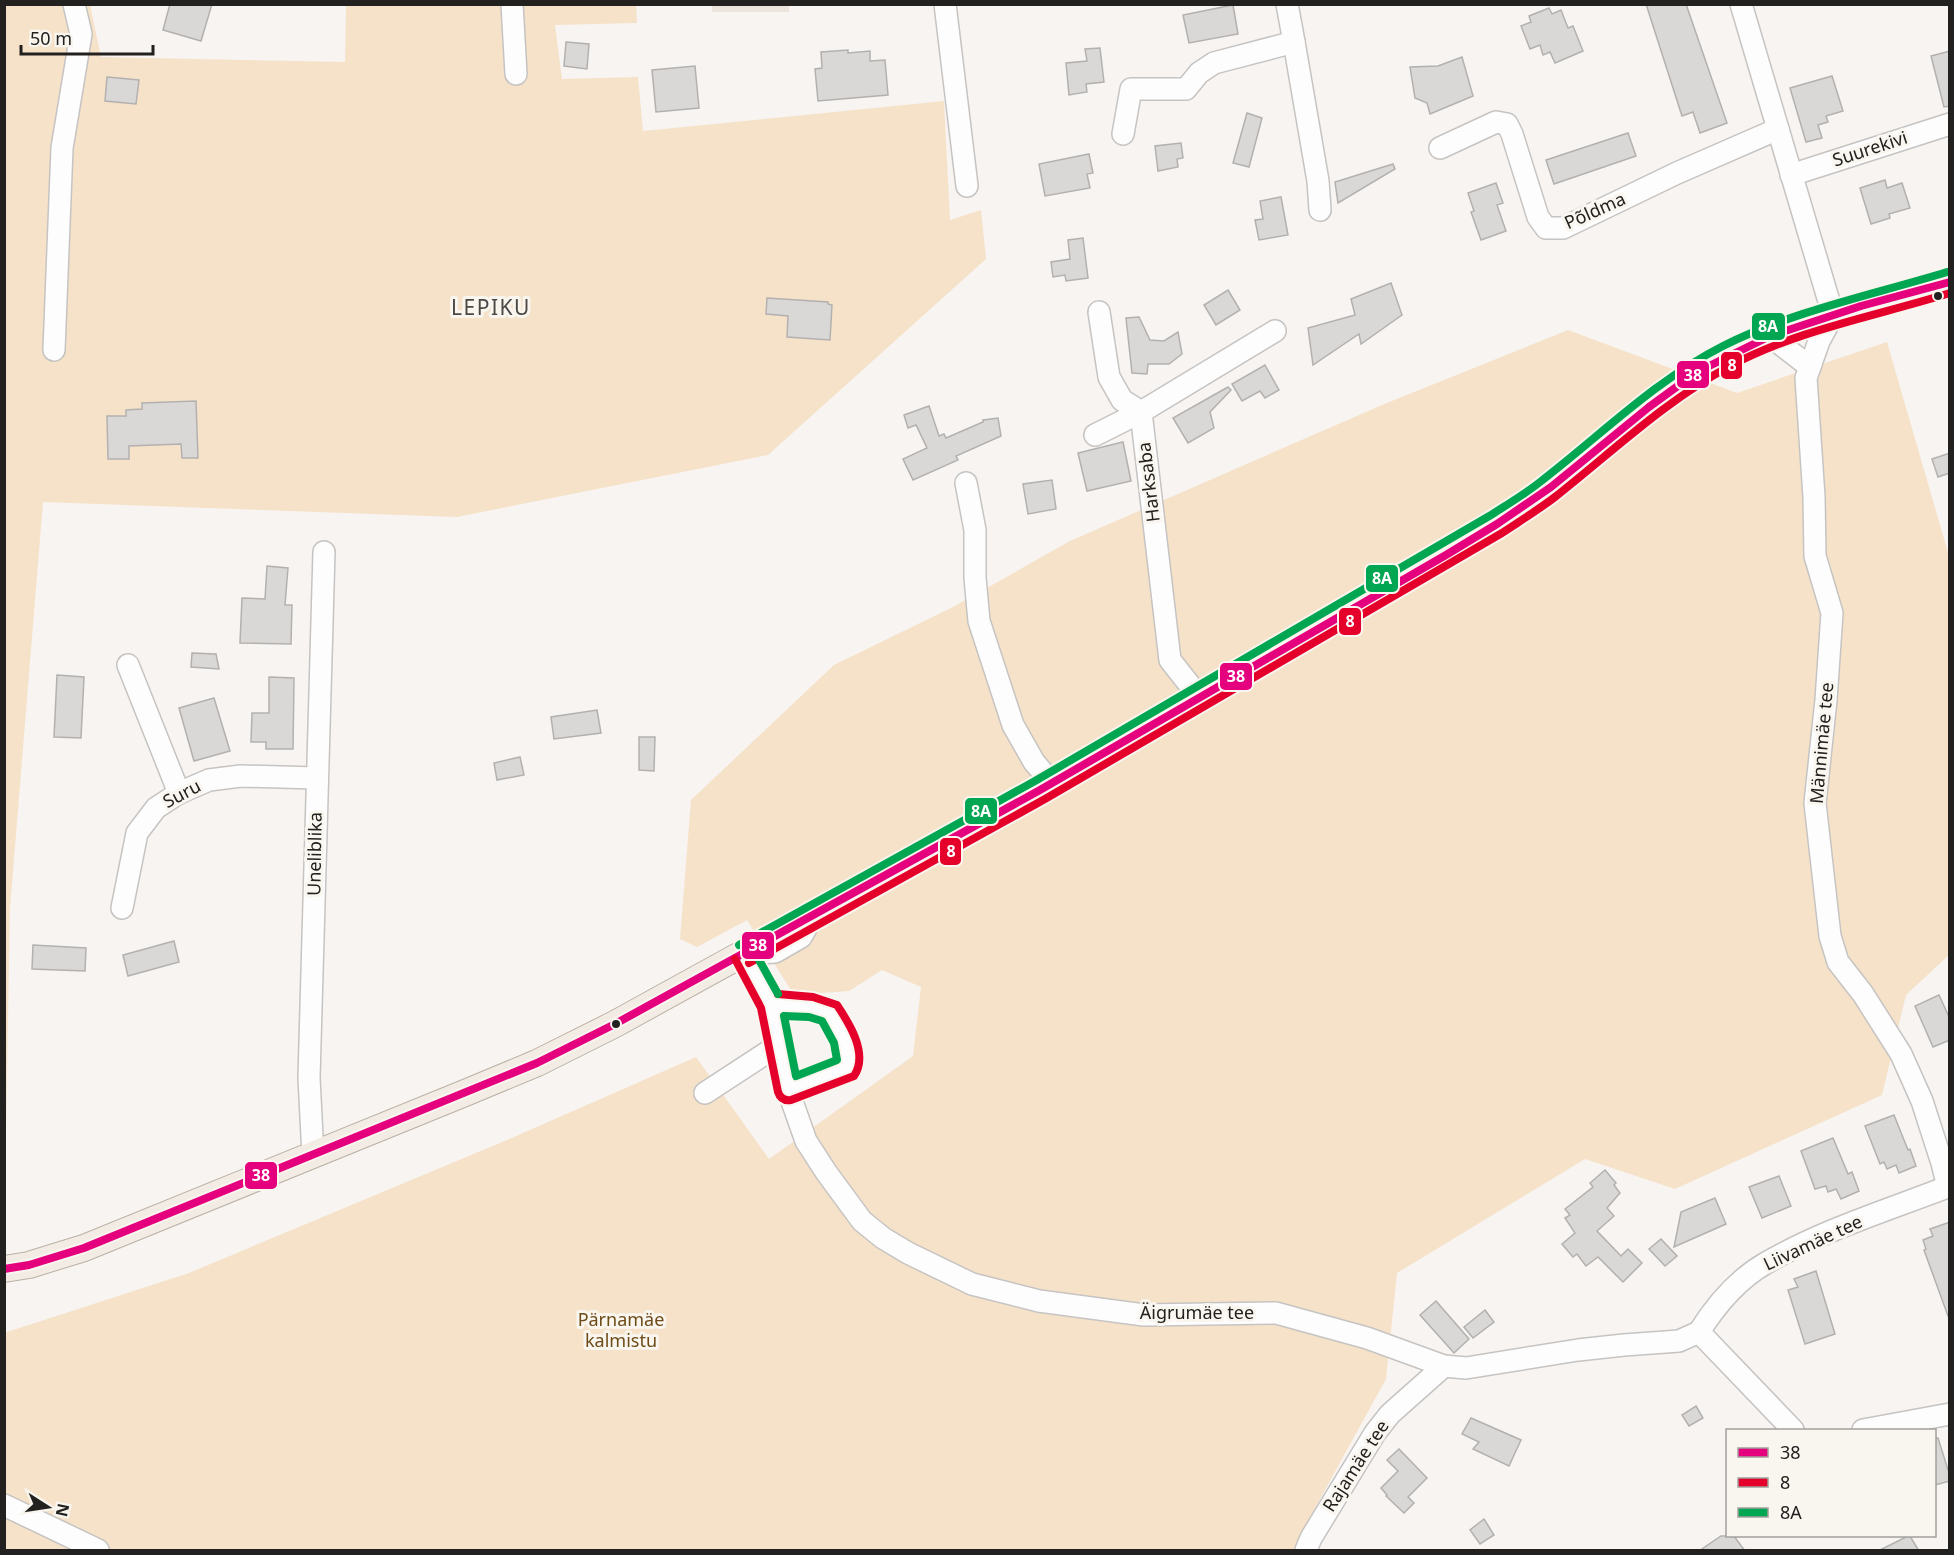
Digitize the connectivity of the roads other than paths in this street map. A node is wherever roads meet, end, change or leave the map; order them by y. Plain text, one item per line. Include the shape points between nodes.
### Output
1 (74, 4) edge
2 (512, 4) edge
3 (945, 4) edge
4 (1287, 4) edge
5 (1741, 4) edge
6 (1294, 42) junction
7 (516, 74) dead end
8 (1950, 124) edge
9 (1778, 129) junction
10 (1123, 134) dead end
11 (1440, 148) dead end
12 (1791, 175) junction
13 (967, 186) dead end
14 (1320, 210) dead end
15 (1950, 282) edge
16 (1099, 312) dead end
17 (1833, 315) junction
18 (1275, 331) dead end
19 (1770, 336) junction
20 (54, 350) dead end
21 (1810, 367) junction
22 (1141, 412) junction
23 (1095, 435) dead end
24 (966, 483) dead end
25 (324, 552) dead end
26 (128, 665) dead end
27 (1200, 698) junction
28 (316, 778) junction
29 (1053, 783) junction
30 (179, 793) junction
31 (122, 908) dead end
32 (744, 954) junction
33 (771, 1004) junction
34 (780, 1044) junction
35 (788, 1090) junction
36 (705, 1094) dead end
37 (313, 1156) junction
38 (1949, 1186) edge
39 (4, 1269) edge
40 (1700, 1332) junction
41 (1444, 1366) junction
42 (1950, 1414) edge
43 (1791, 1429) edge
44 (1873, 1429) edge
45 (4, 1505) edge
46 (98, 1551) edge
47 (1306, 1551) edge

1 - 20 street via 81,34 62,148
2 - 7 street
3 - 13 street
4 - 6 street
5 - 9 street
6 - 10 street via 1214,63 1186,89 1131,89
6 - 14 street
8 - 12 street, Suurekivi
9 - 11 street, Põldma via 1563,228 1546,228 1538,217 1507,124 1496,122
9 - 12 street
12 - 17 street
15 - 17 main road
16 - 22 street via 1108,377 1122,400
17 - 19 main road
17 - 21 street, Männimäe tee
18 - 22 street
19 - 21 street
19 - 27 main road via 1697,372 1551,487 1497,524
21 - 38 street, Männimäe tee via 1806,378 1815,556 1832,613 1815,803 1830,936 1838,962 1900,1054 1922,1101
22 - 23 street
22 - 27 street, Harksaba via 1170,660
24 - 29 street via 975,530 979,621 1013,725 1034,762
25 - 28 street, Uneliblika
26 - 30 street
27 - 29 main road
28 - 30 street, Suru via 241,776 209,780
28 - 37 street, Uneliblika via 309,1078
29 - 32 main road
30 - 31 street, Suru via 156,808 137,833
32 - 33 street, Äigrumäe tee
32 - 37 main road via 562,1051
33 - 34 street, Äigrumäe tee
33 - 35 street via 830,1012 850,1056 848,1068
34 - 35 street, Äigrumäe tee
34 - 36 street
35 - 41 street, Äigrumäe tee via 806,1141 862,1221 908,1253 972,1284 1039,1301 1144,1315 1276,1313 1367,1338
37 - 39 main road via 84,1248
38 - 40 street, Liivamäe tee via 1834,1230 1765,1263 1713,1310
40 - 41 street, Äigrumäe tee via 1679,1341 1589,1349 1466,1368
40 - 43 street
41 - 47 street, Rajamäe tee via 1390,1414 1375,1433
42 - 44 street
45 - 46 street

